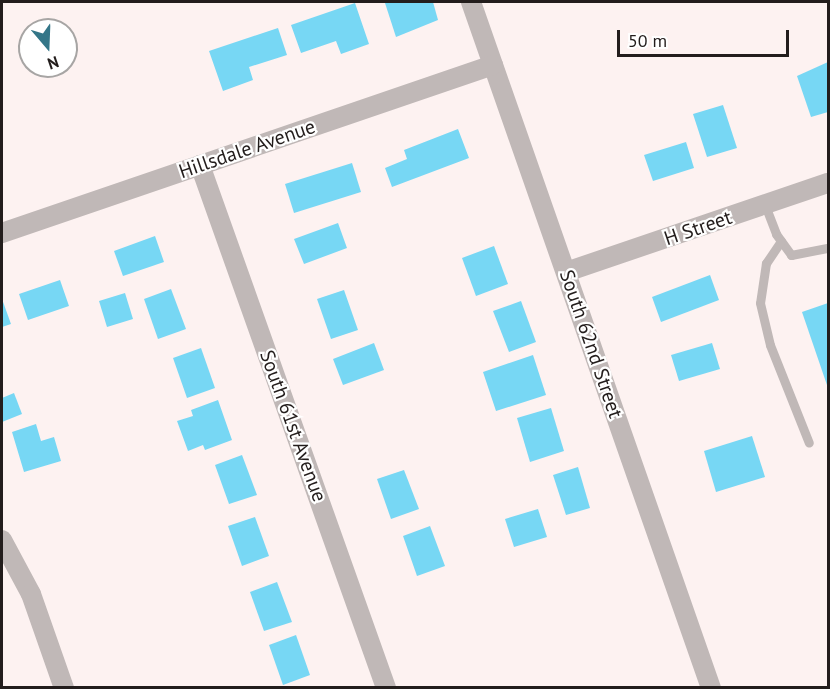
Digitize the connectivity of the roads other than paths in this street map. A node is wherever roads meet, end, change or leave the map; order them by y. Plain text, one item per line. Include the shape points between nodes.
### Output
1 (471, 2) edge
2 (493, 65) junction
3 (200, 165) junction
4 (828, 183) edge
5 (765, 205) junction
6 (2, 233) edge
7 (781, 241) junction
8 (828, 248) edge
9 (566, 272) junction
10 (809, 443) dead end
11 (2, 540) edge
12 (64, 687) edge
13 (386, 687) edge
14 (711, 687) edge

1 - 2 street, South 62nd Street
2 - 3 street, Hillsdale Avenue
2 - 9 street, South 62nd Street
3 - 6 street, Hillsdale Avenue
3 - 13 street, South 61st Avenue
4 - 5 street, H Street
5 - 7 lane
5 - 9 street, H Street
7 - 8 lane via 791,255
7 - 10 lane via 766,263 760,303 770,345
9 - 14 street, South 62nd Street
11 - 12 street via 31,594

